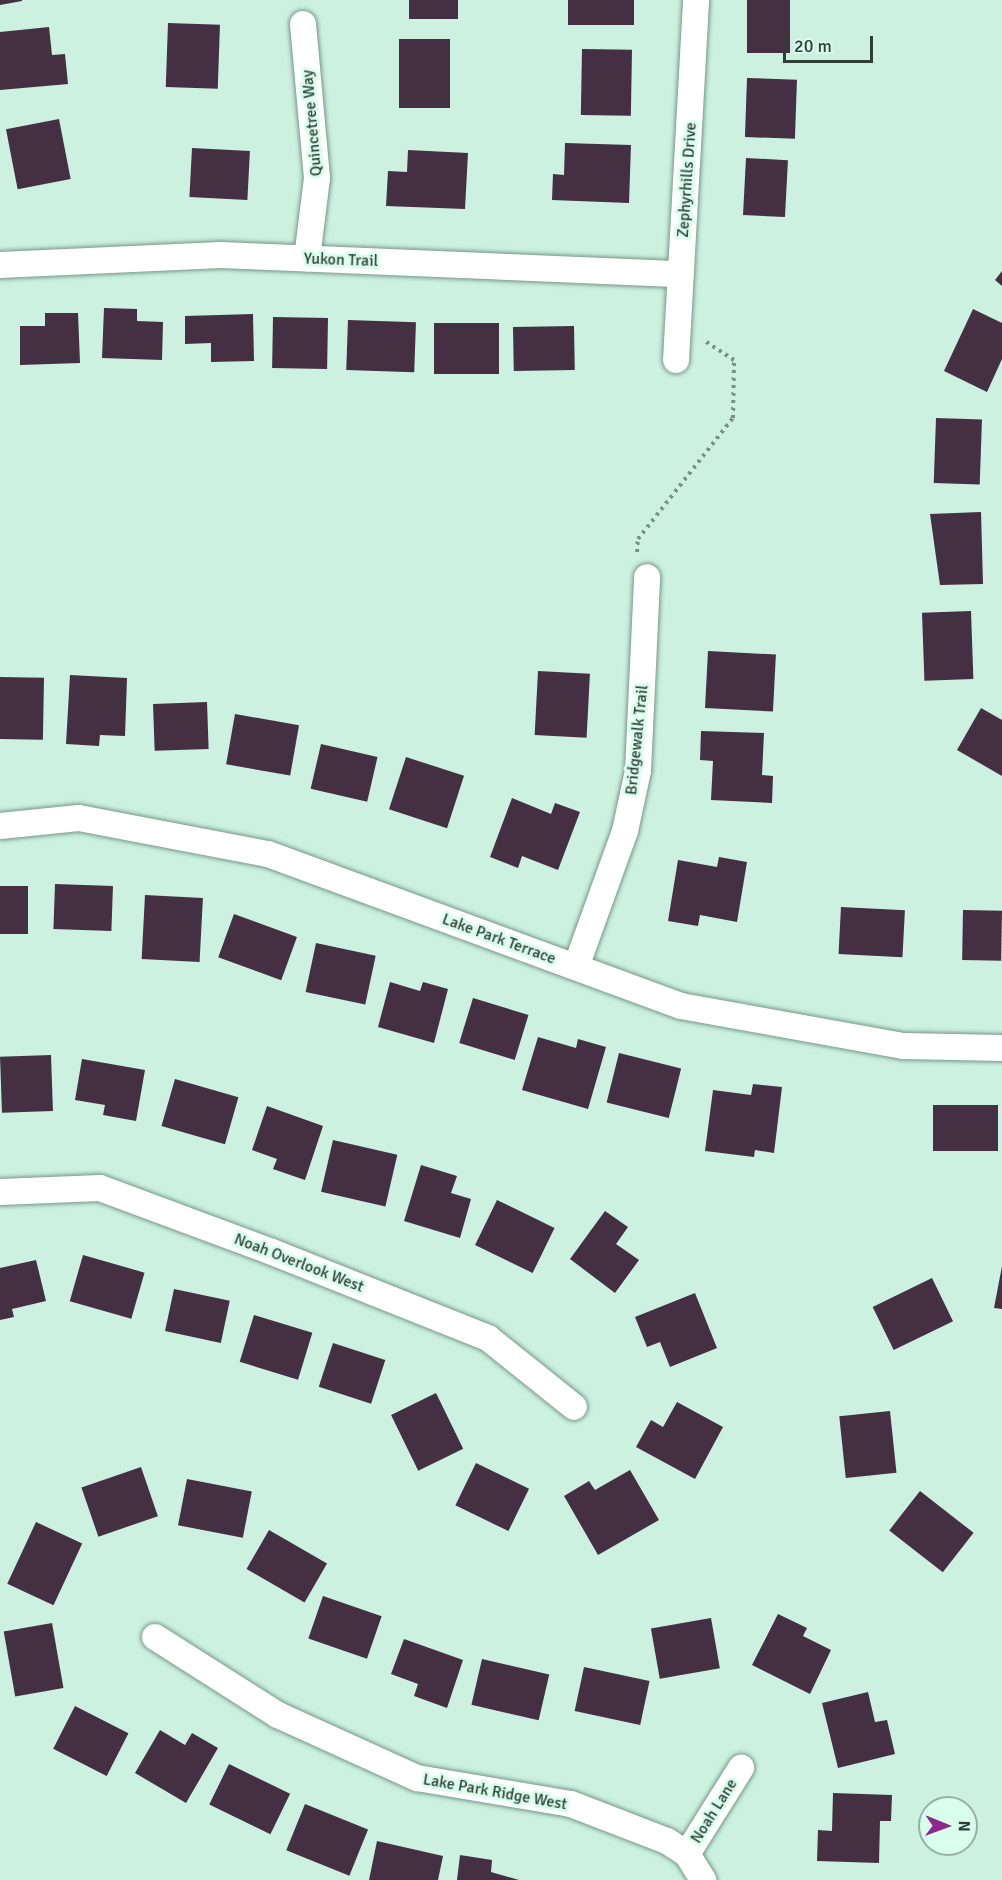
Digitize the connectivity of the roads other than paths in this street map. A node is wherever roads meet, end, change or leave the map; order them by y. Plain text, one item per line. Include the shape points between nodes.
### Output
1 (696, 0) edge
2 (303, 24) dead end
3 (307, 258) junction
4 (0, 265) edge
5 (681, 274) junction
6 (676, 360) dead end
7 (647, 577) road end
8 (0, 826) edge
9 (576, 967) junction
10 (1002, 1048) edge
11 (0, 1192) edge
12 (574, 1407) dead end
13 (155, 1637) dead end
14 (741, 1768) dead end
15 (687, 1854) junction
16 (703, 1880) edge

1 - 5 street, Zephyrhills Drive
2 - 3 street, Quincetree Way via 317,178
3 - 4 street, Yukon Trail via 221,255
3 - 5 street, Yukon Trail
5 - 6 street, Zephyrhills Drive
7 - 9 street, Bridgewalk Trail via 638,771 625,831
8 - 9 street, Lake Park Terrace via 79,818 268,854
9 - 10 street, Lake Park Terrace via 681,1006 904,1046
11 - 12 street, Noah Overlook West via 100,1188 272,1252 488,1338
13 - 15 street, Lake Park Ridge West via 278,1715 417,1778 571,1804 667,1841
14 - 15 street, Noah Lane
15 - 16 street, Lake Park Ridge West

